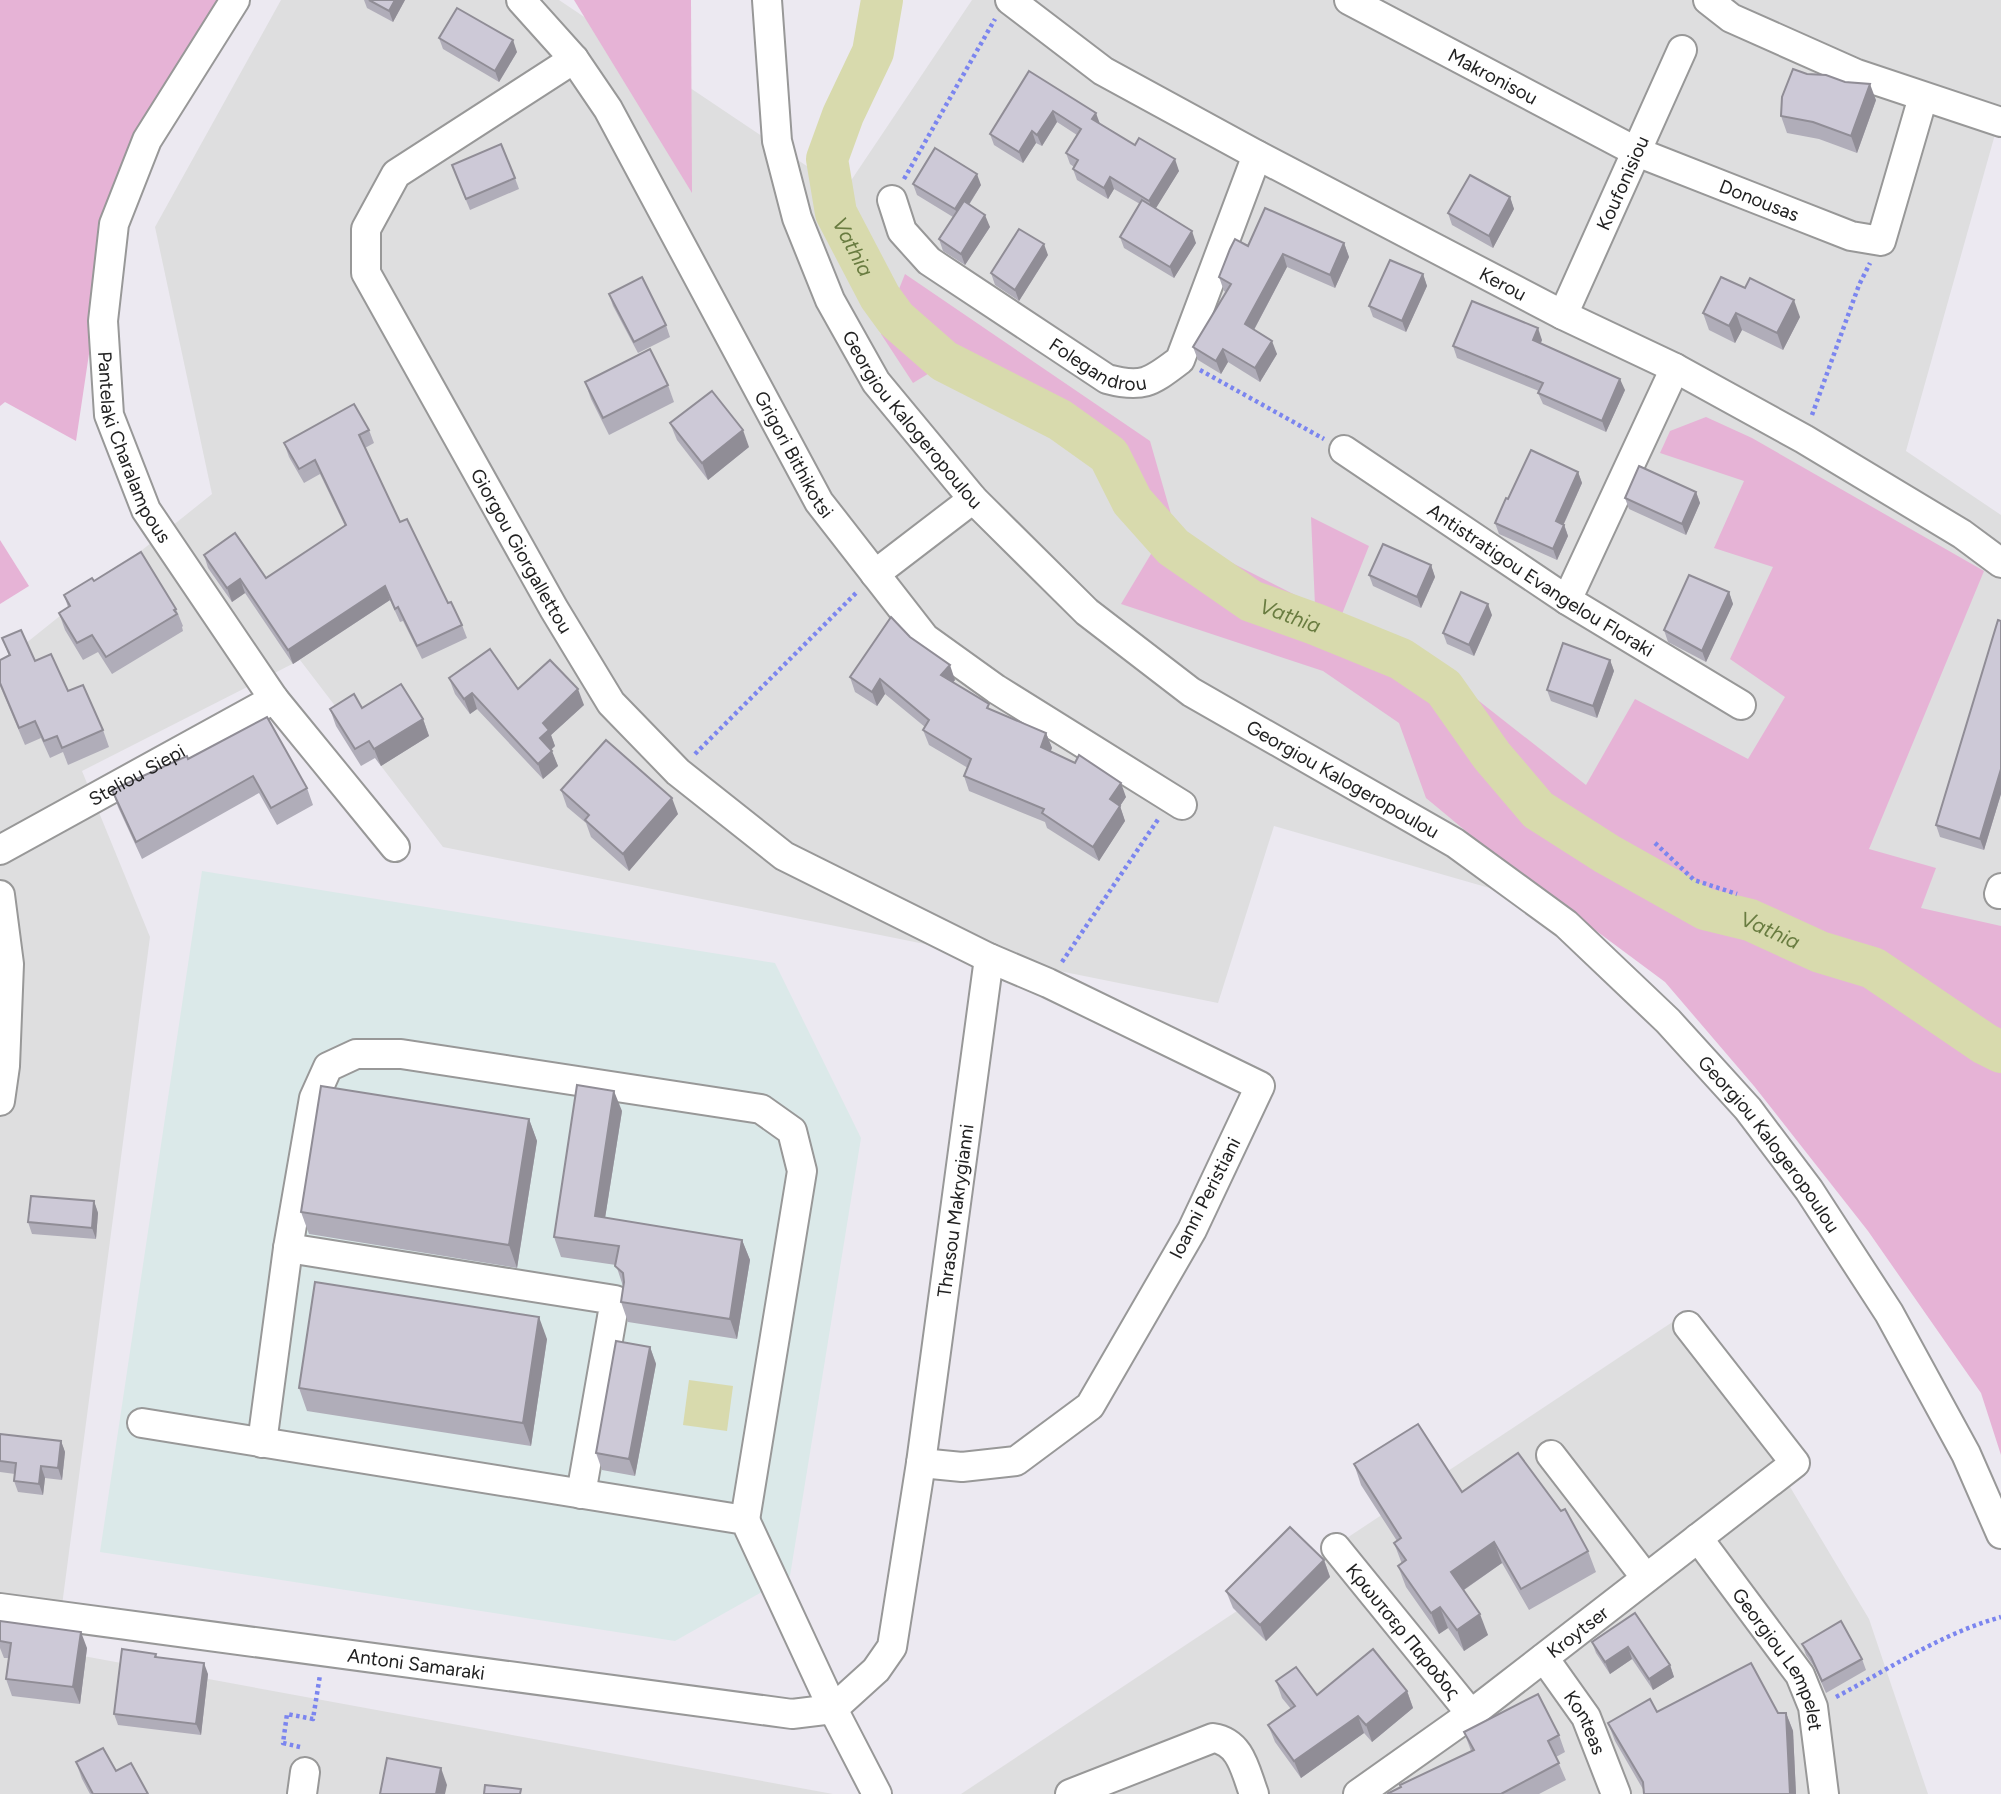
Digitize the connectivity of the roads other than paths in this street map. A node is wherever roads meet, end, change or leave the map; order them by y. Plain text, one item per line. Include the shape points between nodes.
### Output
1 (235, 0) edge
2 (521, 0) edge
3 (767, 0) edge
4 (1349, 0) edge
5 (1708, 0) edge
6 (1004, 6) edge
7 (1682, 50) dead end
8 (574, 59) junction
9 (1923, 97) junction
10 (2001, 122) edge
11 (1637, 152) junction
12 (1257, 155) junction
13 (892, 200) road end
14 (1563, 315) junction
15 (1675, 368) junction
16 (1344, 450) road end
17 (973, 499) junction
18 (2001, 563) edge
19 (874, 574) junction
20 (1567, 600) junction
21 (274, 699) junction
22 (1741, 705) dead end
23 (1177, 802) road end
24 (395, 847) dead end
25 (0, 850) edge
26 (0, 895) edge
27 (989, 958) junction
28 (3, 1066) edge
29 (0, 1101) edge
30 (288, 1248) junction
31 (1688, 1326) dead end
32 (142, 1423) dead end
33 (262, 1443) junction
34 (1551, 1455) dead end
35 (921, 1463) junction
36 (581, 1494) junction
37 (745, 1520) junction
38 (2001, 1535) edge
39 (1698, 1538) junction
40 (1336, 1548) dead end
41 (1646, 1578) junction
42 (0, 1608) edge
43 (1544, 1658) junction
44 (833, 1709) junction
45 (1471, 1714) junction
46 (877, 1794) edge
47 (1070, 1794) edge
48 (1254, 1794) edge
49 (1358, 1794) edge
50 (1616, 1794) edge
51 (1824, 1794) edge

1 - 21 street, Pantelaki Charalampous via 147,140 114,224 103,321 109,415 146,510
2 - 8 street, Grigori Bithikotsi
3 - 17 street, Georgiou Kalogeropoulou via 777,141 797,218 830,300 876,382
4 - 11 street, Makronisou
5 - 9 street via 1731,18 1857,74
6 - 12 street, Kerou via 1103,71
7 - 11 street, Koufonisiou
8 - 19 street, Grigori Bithikotsi via 608,109 819,502
8 - 27 street, Giorgou Giorgallettou via 396,174 366,229 366,273 611,703 678,772 785,856
9 - 10 street
9 - 11 street, Donousas via 1881,241 1851,236
11 - 14 street, Koufonisiou
12 - 13 street, Folegandrou via 1180,360 1152,380 1128,385 1107,379 929,261 902,231
12 - 14 street, Kerou
14 - 15 street, Kerou
15 - 18 street, Kerou via 1804,439 1962,534
15 - 20 street
16 - 20 street, Antistratigou Evangelou Floraki
17 - 19 street
17 - 38 street, Georgiou Kalogeropoulou via 1087,612 1191,692 1455,843 1566,924 1668,1021 1748,1109 1809,1190 1874,1290 1966,1454
19 - 23 street, Grigori Bithikotsi via 925,638 996,689
20 - 22 street, Antistratigou Evangelou Floraki
21 - 24 street, Pantelaki Charalampous
21 - 25 street, Steliou Siepi
26 - 28 street via 9,964
27 - 35 street, Thrasou Makrygianni
27 - 35 street, Ioanni Peristiani via 1260,1086 1192,1230 1090,1406 1016,1461 962,1467
28 - 29 street
30 - 33 street
30 - 36 street via 615,1300
30 - 37 street via 314,1098 328,1068 356,1054 401,1054 761,1109 792,1131 802,1171
31 - 39 street, Kroytser via 1795,1463
32 - 33 street
33 - 36 street
34 - 41 street
35 - 44 street, Thrasou Makrygianni via 892,1647 876,1670
36 - 37 street
37 - 44 street
39 - 41 street, Kroytser
39 - 51 street, Georgiou Lempelet via 1800,1675 1813,1709
40 - 45 street, Κρωυτσερ Παροδος
41 - 43 street, Kroytser
42 - 44 street, Antoni Samaraki via 792,1714
43 - 45 street, Kroytser
43 - 50 street, Konteas via 1586,1717
44 - 46 street
45 - 49 street, Kroytser
47 - 48 street via 1213,1738 1227,1740 1237,1752

